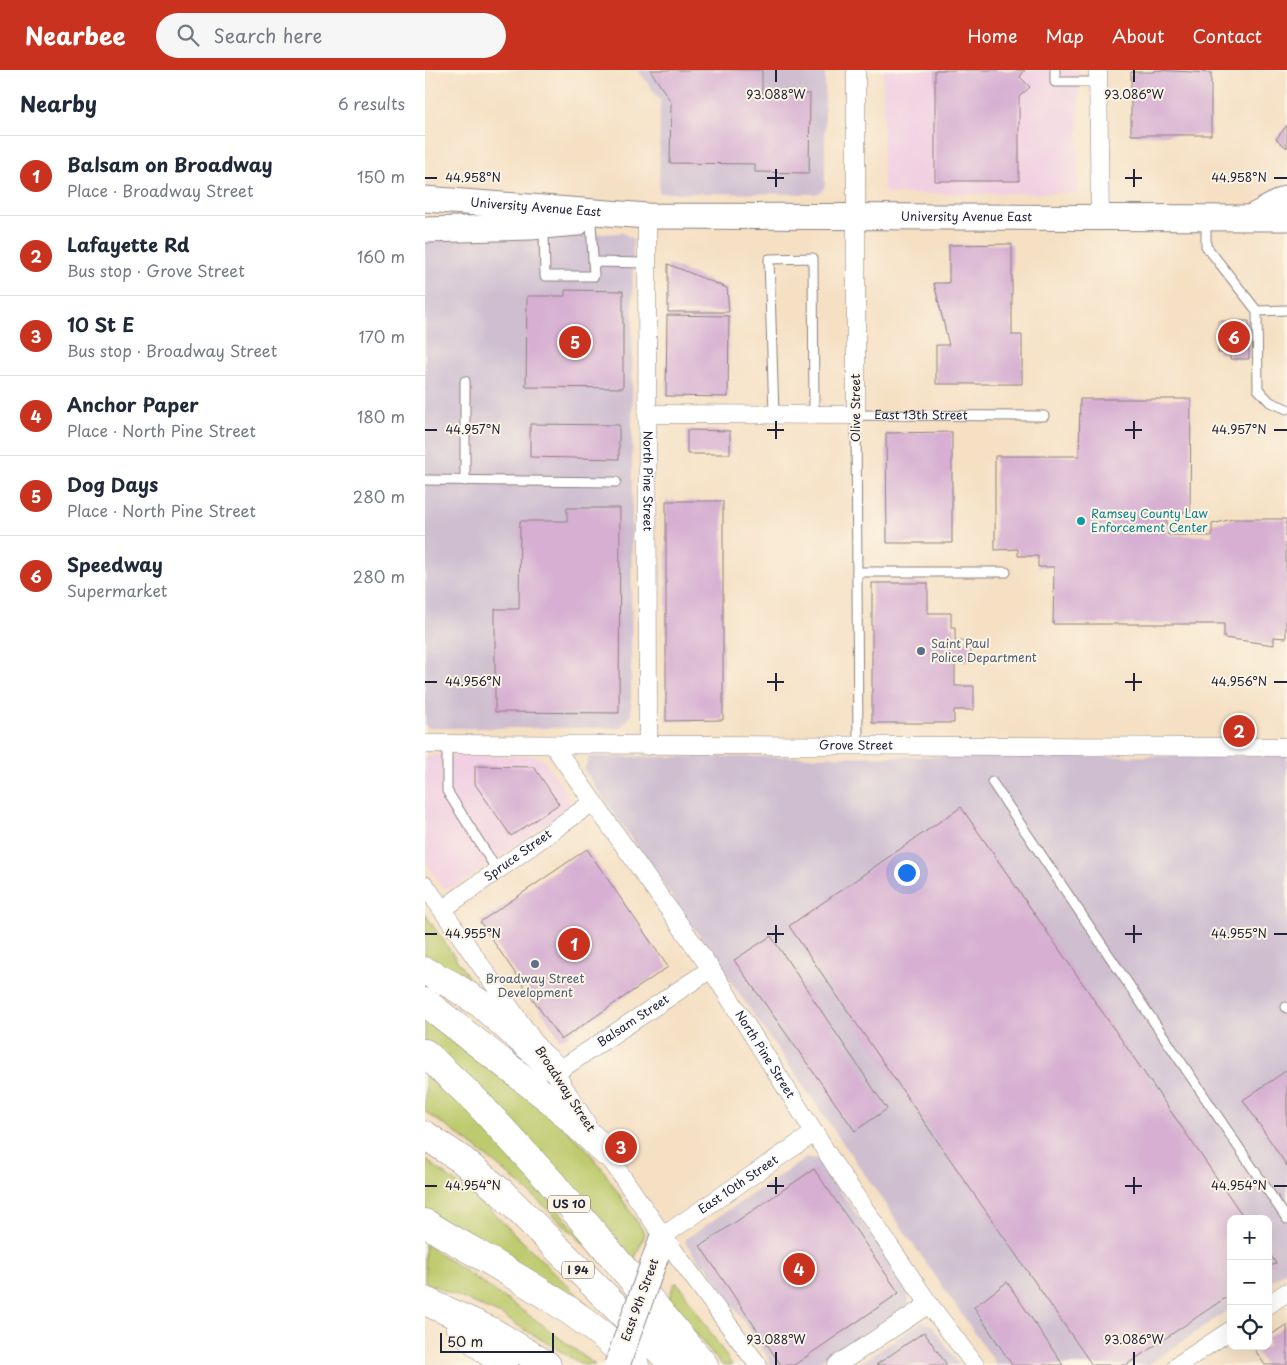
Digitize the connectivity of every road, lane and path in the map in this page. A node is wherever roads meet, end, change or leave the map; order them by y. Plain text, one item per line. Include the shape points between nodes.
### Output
1 (856, 70) edge
2 (1055, 70) edge
3 (1099, 76) edge
4 (1287, 198) edge
5 (425, 199) edge
6 (647, 216) junction
7 (855, 218) junction
8 (1100, 218) junction
9 (1206, 218) junction
10 (1250, 218) junction
11 (1287, 218) edge
12 (591, 222) junction
13 (544, 226) junction
14 (425, 230) edge
15 (1287, 234) edge
16 (593, 262) junction
17 (647, 263) junction
18 (1287, 310) edge
19 (1257, 312) junction
20 (465, 381) dead end
21 (1287, 408) edge
22 (647, 414) junction
23 (774, 414) junction
24 (814, 415) junction
25 (856, 415) junction
26 (1044, 416) dead end
27 (425, 480) edge
28 (465, 480) junction
29 (616, 482) dead end
30 (857, 572) junction
31 (1007, 572) dead end
32 (425, 744) edge
33 (447, 745) junction
34 (553, 745) junction
35 (648, 746) junction
36 (858, 746) junction
37 (1287, 747) edge
38 (992, 782) dead end
39 (593, 802) junction
40 (497, 870) junction
41 (425, 885) edge
42 (443, 909) junction
43 (711, 969) junction
44 (425, 971) edge
45 (425, 1002) edge
46 (425, 1053) edge
47 (552, 1069) junction
48 (425, 1129) edge
49 (814, 1133) junction
50 (425, 1135) edge
51 (606, 1152) junction
52 (481, 1175) junction
53 (1287, 1219) edge
54 (425, 1223) edge
55 (425, 1232) edge
56 (663, 1236) junction
57 (1287, 1292) edge
58 (425, 1301) edge
59 (1272, 1302) edge
60 (929, 1304) junction
61 (425, 1306) edge
62 (1227, 1334) edge
63 (1199, 1359) edge
64 (504, 1365) edge
65 (547, 1365) edge
66 (613, 1365) edge
67 (617, 1365) edge
68 (635, 1365) edge
69 (674, 1365) edge
70 (704, 1365) edge
71 (758, 1365) edge
72 (837, 1365) edge
73 (975, 1365) edge
74 (1178, 1365) edge

1 - 7 street, Olive Street
2 - 3 lane via 1055,82
3 - 8 street
4 - 10 main road
5 - 6 main road, University Avenue East
6 - 7 main road, University Avenue East
6 - 12 main road, University Avenue East
6 - 17 street, North Pine Street
7 - 8 main road, University Avenue East
7 - 25 street, Olive Street
8 - 9 main road, University Avenue East
9 - 10 main road, University Avenue East
9 - 19 lane via 1206,246
10 - 11 main road, University Avenue East
10 - 15 main road
12 - 13 main road, University Avenue East
12 - 16 lane
13 - 14 main road, University Avenue East
13 - 16 lane via 545,276 594,276
16 - 17 lane
17 - 22 street, North Pine Street
18 - 19 lane
19 - 21 lane via 1258,388 1270,402
20 - 28 lane
22 - 23 street, East 13th Street
22 - 35 street, North Pine Street
23 - 24 street, East 13th Street
23 - 24 lane via 769,258 813,258
24 - 25 street, East 13th Street
25 - 26 lane, East 13th Street
25 - 30 lane, Olive Street
27 - 28 lane
28 - 29 lane
30 - 31 lane
30 - 36 lane, Olive Street
32 - 33 street, Grove Street
33 - 34 street, Grove Street
33 - 40 lane via 447,791
34 - 35 street, Grove Street
34 - 39 street, North Pine Street
35 - 36 street, Grove Street
36 - 37 street, Grove Street
38 - 53 lane
39 - 40 street, Spruce Street
39 - 43 street, North Pine Street
40 - 42 street, Spruce Street
41 - 42 street, Broadway Street
42 - 47 street, Broadway Street
43 - 47 street, Balsam Street
43 - 49 street, North Pine Street
44 - 47 highway via 481,1004
45 - 51 highway via 553,1102
46 - 70 highway, US 10 via 476,1101 550,1182
47 - 51 street, Broadway Street
48 - 52 highway
49 - 56 street, East 10th Street
49 - 60 street, North Pine Street
50 - 52 highway, I 94
51 - 56 street, Broadway Street
52 - 69 highway, I 94
54 - 68 highway via 569,1312
55 - 66 highway via 573,1333
56 - 67 main road, East 9th Street, bridge
56 - 71 street, Broadway Street
57 - 59 street
58 - 65 highway via 491,1331
60 - 72 street
60 - 73 street, North Pine Street
61 - 64 highway via 442,1314
62 - 63 street
63 - 74 street

